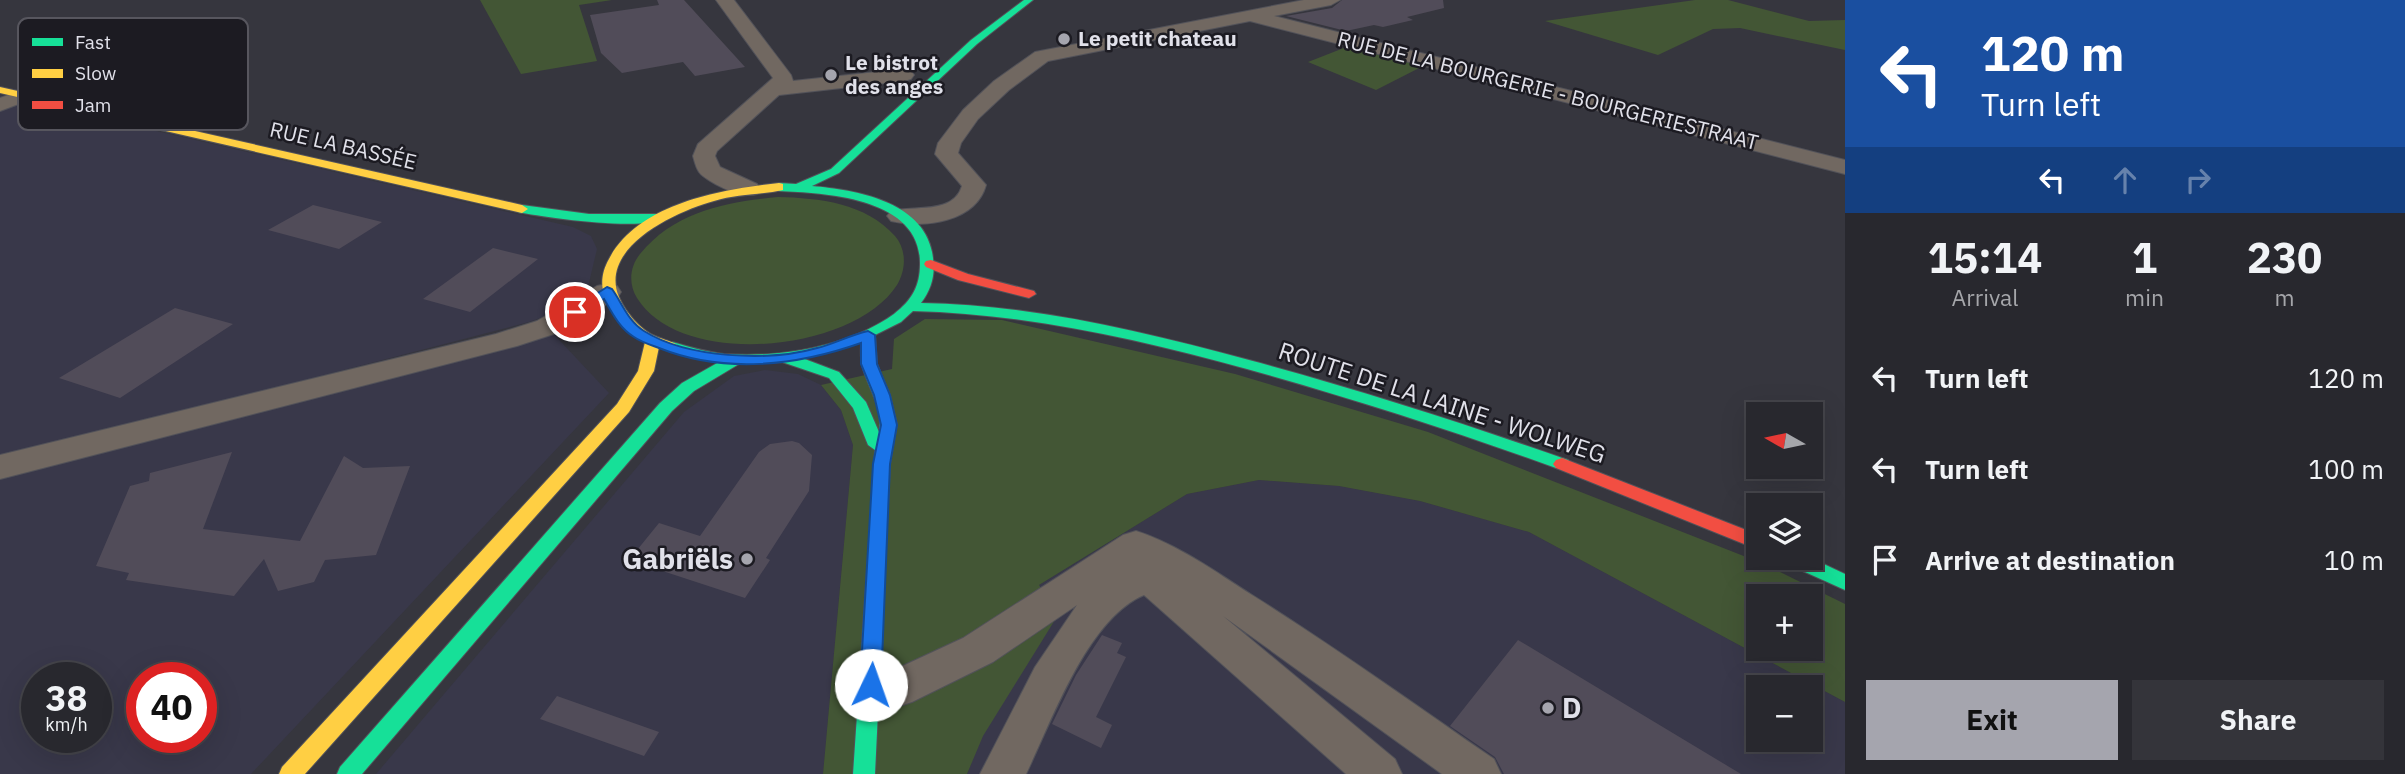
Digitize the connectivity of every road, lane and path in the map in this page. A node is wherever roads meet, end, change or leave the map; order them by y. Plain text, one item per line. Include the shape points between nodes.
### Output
1 (725, 0) edge
2 (1028, 0) edge
3 (1048, 0) edge
4 (1331, 0) edge
5 (1251, 16) junction
6 (980, 59) dead end
7 (904, 75) dead end
8 (775, 89) junction
9 (0, 90) edge
10 (18, 94) edge
11 (18, 98) edge
12 (0, 105) edge
13 (178, 130) edge
14 (1845, 167) edge
15 (866, 177) dead end
16 (706, 184) junction
17 (798, 188) junction
18 (748, 189) joint
19 (868, 200) junction
20 (940, 214) junction
21 (554, 216) junction
22 (900, 216) junction
23 (657, 218) junction
24 (920, 234) junction
25 (607, 244) junction
26 (931, 264) junction
27 (607, 292) junction
28 (909, 307) junction
29 (623, 320) junction
30 (523, 334) junction
31 (868, 335) junction
32 (1145, 337) junction
33 (653, 341) junction
34 (786, 358) junction
35 (734, 360) junction
36 (881, 464) junction
37 (0, 467) edge
38 (1746, 538) edge
39 (1154, 567) junction
40 (1818, 570) edge
41 (1845, 582) edge
42 (871, 685) junction
43 (290, 774) edge
44 (348, 774) edge
45 (864, 774) edge
46 (1003, 774) edge
47 (1379, 774) edge
48 (1478, 774) edge

1 - 8 street via 783,76
2 - 17 main road via 974,42 835,171
3 - 6 main road
4 - 5 street
5 - 14 street, RUE DE LA BOURGERIE - BOURGERIESTRAAT
5 - 20 street via 1042,56 1024,66 950,138 946,154 974,185 973,194 961,207
7 - 8 street
8 - 16 street via 710,143 704,156
9 - 10 main road, RUE LA BASSÉE
11 - 12 street
13 - 21 main road, RUE LA BASSÉE
15 - 19 main road
16 - 18 street
16 - 23 main road
17 - 18 main road
17 - 19 main road
19 - 22 main road
20 - 22 street
20 - 24 street
21 - 23 main road, RUE LA BASSÉE
21 - 25 main road, RUE LA BASSÉE
22 - 24 main road
23 - 25 main road via 634,235
24 - 26 main road
25 - 27 main road
26 - 28 main road via 923,288
26 - 32 main road, ROUTE DE LA LAINE - WOLWEG via 1054,302
27 - 29 main road
27 - 30 street via 547,327
28 - 31 main road
28 - 32 main road, ROUTE DE LA LAINE - WOLWEG via 994,309
29 - 30 street
29 - 33 main road
30 - 37 street
31 - 34 main road via 819,353
31 - 36 main road via 869,364 889,425
32 - 38 main road, ROUTE DE LA LAINE - WOLWEG via 1368,397 1474,432
33 - 35 main road via 687,354
33 - 43 main road via 646,371 623,408
34 - 35 main road
34 - 36 main road via 834,375 848,390 873,435
35 - 44 main road via 688,387 666,407
36 - 42 main road
39 - 42 street via 1136,544 978,650 897,689
39 - 46 street via 1111,594 1089,618
39 - 47 street
39 - 48 street via 1254,616
40 - 41 main road
42 - 45 main road

